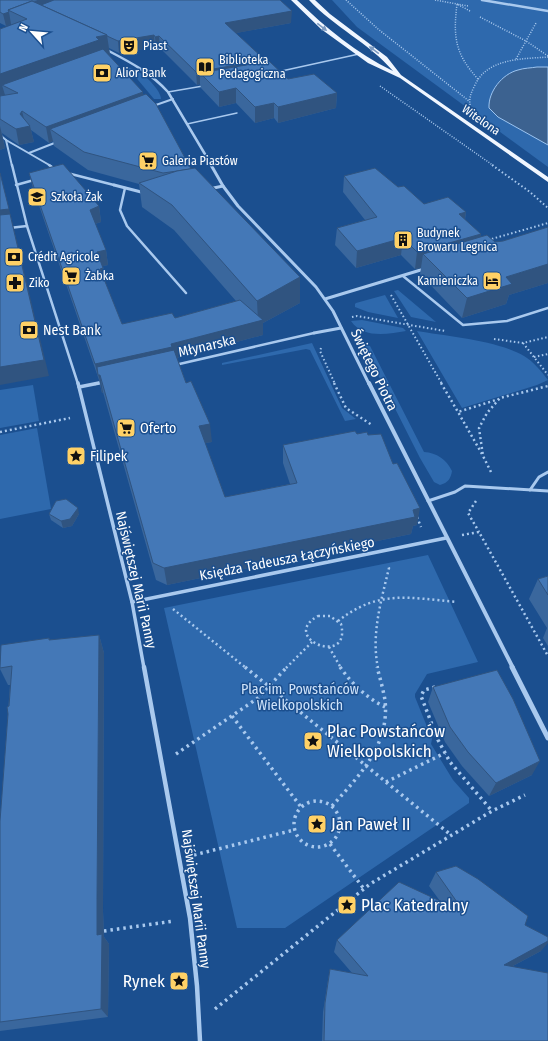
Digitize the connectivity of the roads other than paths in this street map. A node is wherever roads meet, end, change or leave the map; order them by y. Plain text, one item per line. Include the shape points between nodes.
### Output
1 (294, 0) edge
2 (312, 0) edge
3 (482, 0) edge
4 (548, 11) edge
5 (98, 46) edge
6 (359, 54) junction
7 (120, 56) junction
8 (114, 58) edge
9 (276, 72) edge
10 (402, 77) junction
11 (209, 85) edge
12 (168, 92) junction
13 (172, 99) junction
14 (147, 109) edge
15 (237, 113) dead end
16 (187, 124) junction
17 (0, 136) edge
18 (6, 140) junction
19 (58, 142) edge
20 (29, 153) junction
21 (58, 170) edge
22 (63, 171) edge
23 (37, 179) edge
24 (548, 180) edge
25 (16, 185) junction
26 (114, 185) joint
27 (223, 186) junction
28 (125, 188) junction
29 (204, 189) edge
30 (151, 194) edge
31 (27, 226) junction
32 (0, 229) edge
33 (426, 269) edge
34 (403, 276) junction
35 (186, 294) dead end
36 (325, 298) junction
37 (548, 308) edge
38 (341, 328) junction
39 (314, 333) joint
40 (170, 366) edge
41 (109, 380) edge
42 (79, 387) junction
43 (548, 472) edge
44 (530, 490) junction
45 (548, 491) edge
46 (428, 501) junction
47 (446, 538) junction
48 (132, 602) junction
49 (548, 738) edge
50 (200, 1041) edge

1 -> 6 main road, Witelona via 323,28
10 -> 2 main road, Witelona via 385,58
3 - 4 street
5 - 7 street, Świętego Piotra
6 - 9 lane
6 - 10 main road, Witelona
7 - 8 street
7 - 12 street, Świętego Piotra via 150,73
10 - 24 main road, Witelona
11 - 12 lane
12 - 13 street, Świętego Piotra
13 - 14 street
13 - 16 street, Świętego Piotra
15 - 16 lane
16 - 27 street, Świętego Piotra
17 - 18 street
18 - 20 street
18 - 25 street, Najświętszej Marii Panny
19 - 20 street
20 - 21 street
22 - 26 street
23 - 25 street
25 - 31 street, Najświętszej Marii Panny
26 - 28 street
27 - 29 street
27 - 36 street, Świętego Piotra via 238,206
28 - 30 street
28 - 35 lane via 120,210 127,226
31 - 32 street
31 - 42 street, Najświętszej Marii Panny
33 - 34 street
34 - 36 street
34 - 37 lane via 463,325 507,321
36 - 38 street, Świętego Piotra
38 - 39 street, Młynarska
38 - 46 street, Świętego Piotra
39 - 40 street, Młynarska
41 - 42 street
42 - 48 street, Najświętszej Marii Panny
43 - 44 lane via 539,477
44 - 45 lane
44 - 46 lane via 465,486 456,492
46 - 47 street, Świętego Piotra
47 - 48 street, Księdza Tadeusza Łączyńskiego
47 - 49 street, Świętego Piotra
48 - 50 street, Najświętszej Marii Panny via 190,918

